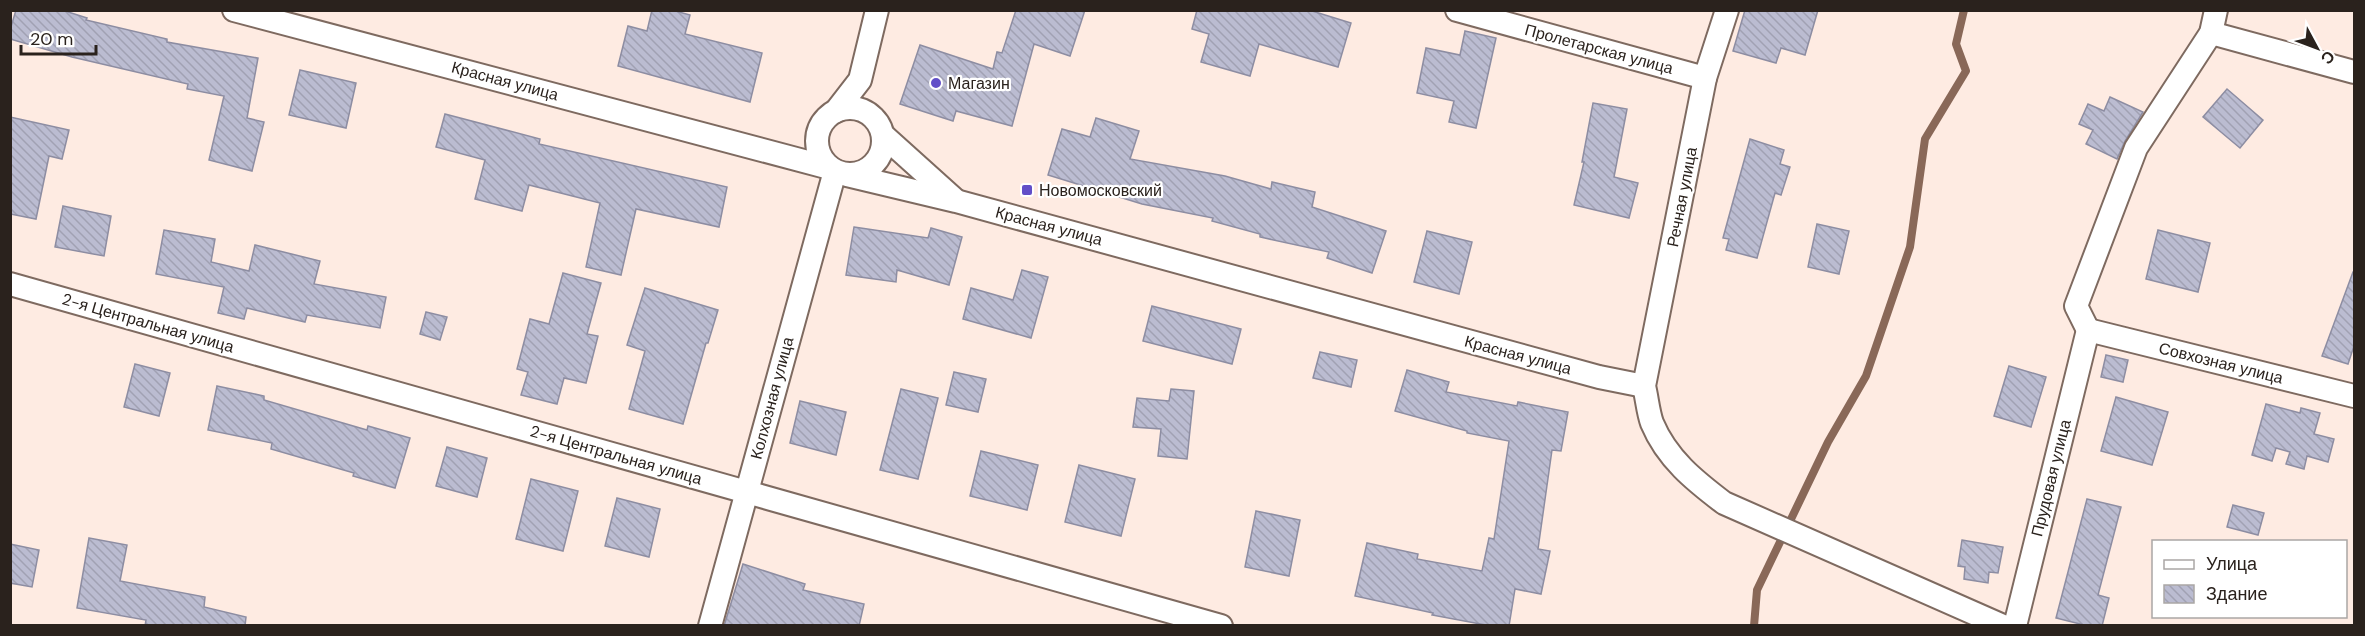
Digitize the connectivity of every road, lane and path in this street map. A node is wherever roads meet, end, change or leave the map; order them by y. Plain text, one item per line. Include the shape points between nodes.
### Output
1 (234, 10) edge
2 (877, 10) edge
3 (1457, 10) edge
4 (1727, 10) edge
5 (2216, 10) edge
6 (2211, 33) junction
7 (2355, 72) edge
8 (1706, 78) junction
9 (860, 80) junction
10 (836, 111) junction
11 (871, 115) junction
12 (884, 136) junction
13 (817, 141) junction
14 (776, 152) junction
15 (837, 171) junction
16 (956, 201) junction
17 (10, 284) edge
18 (2088, 330) junction
19 (1644, 386) junction
20 (2355, 396) edge
21 (747, 492) junction
22 (710, 626) edge
23 (1221, 626) edge
24 (2003, 626) edge
25 (2015, 626) edge

1 - 14 street, Красная улица
2 - 9 street
3 - 8 street, Пролетарская улица
4 - 8 street, Речная улица
5 - 6 street
6 - 7 street
6 - 18 street via 2136,148 2076,306
8 - 19 street, Речная улица
9 - 10 street
9 - 11 street
10 - 11 street via 854,108
10 - 13 street via 819,129
11 - 12 street
12 - 15 street via 884,148 875,164 859,174
12 - 16 street, Красная улица
13 - 14 street, Красная улица via 799,149
13 - 15 street via 819,153
14 - 15 street, Красная улица
15 - 16 street, Красная улица
15 - 21 street, Колхозная улица
16 - 19 street, Красная улица
17 - 21 street, 2-я Центральная улица
18 - 20 street, Совхозная улица
18 - 25 street, Прудовая улица
19 - 24 street via 1652,422 1667,452 1724,503
21 - 22 street, Колхозная улица
21 - 23 street, 2-я Центральная улица

